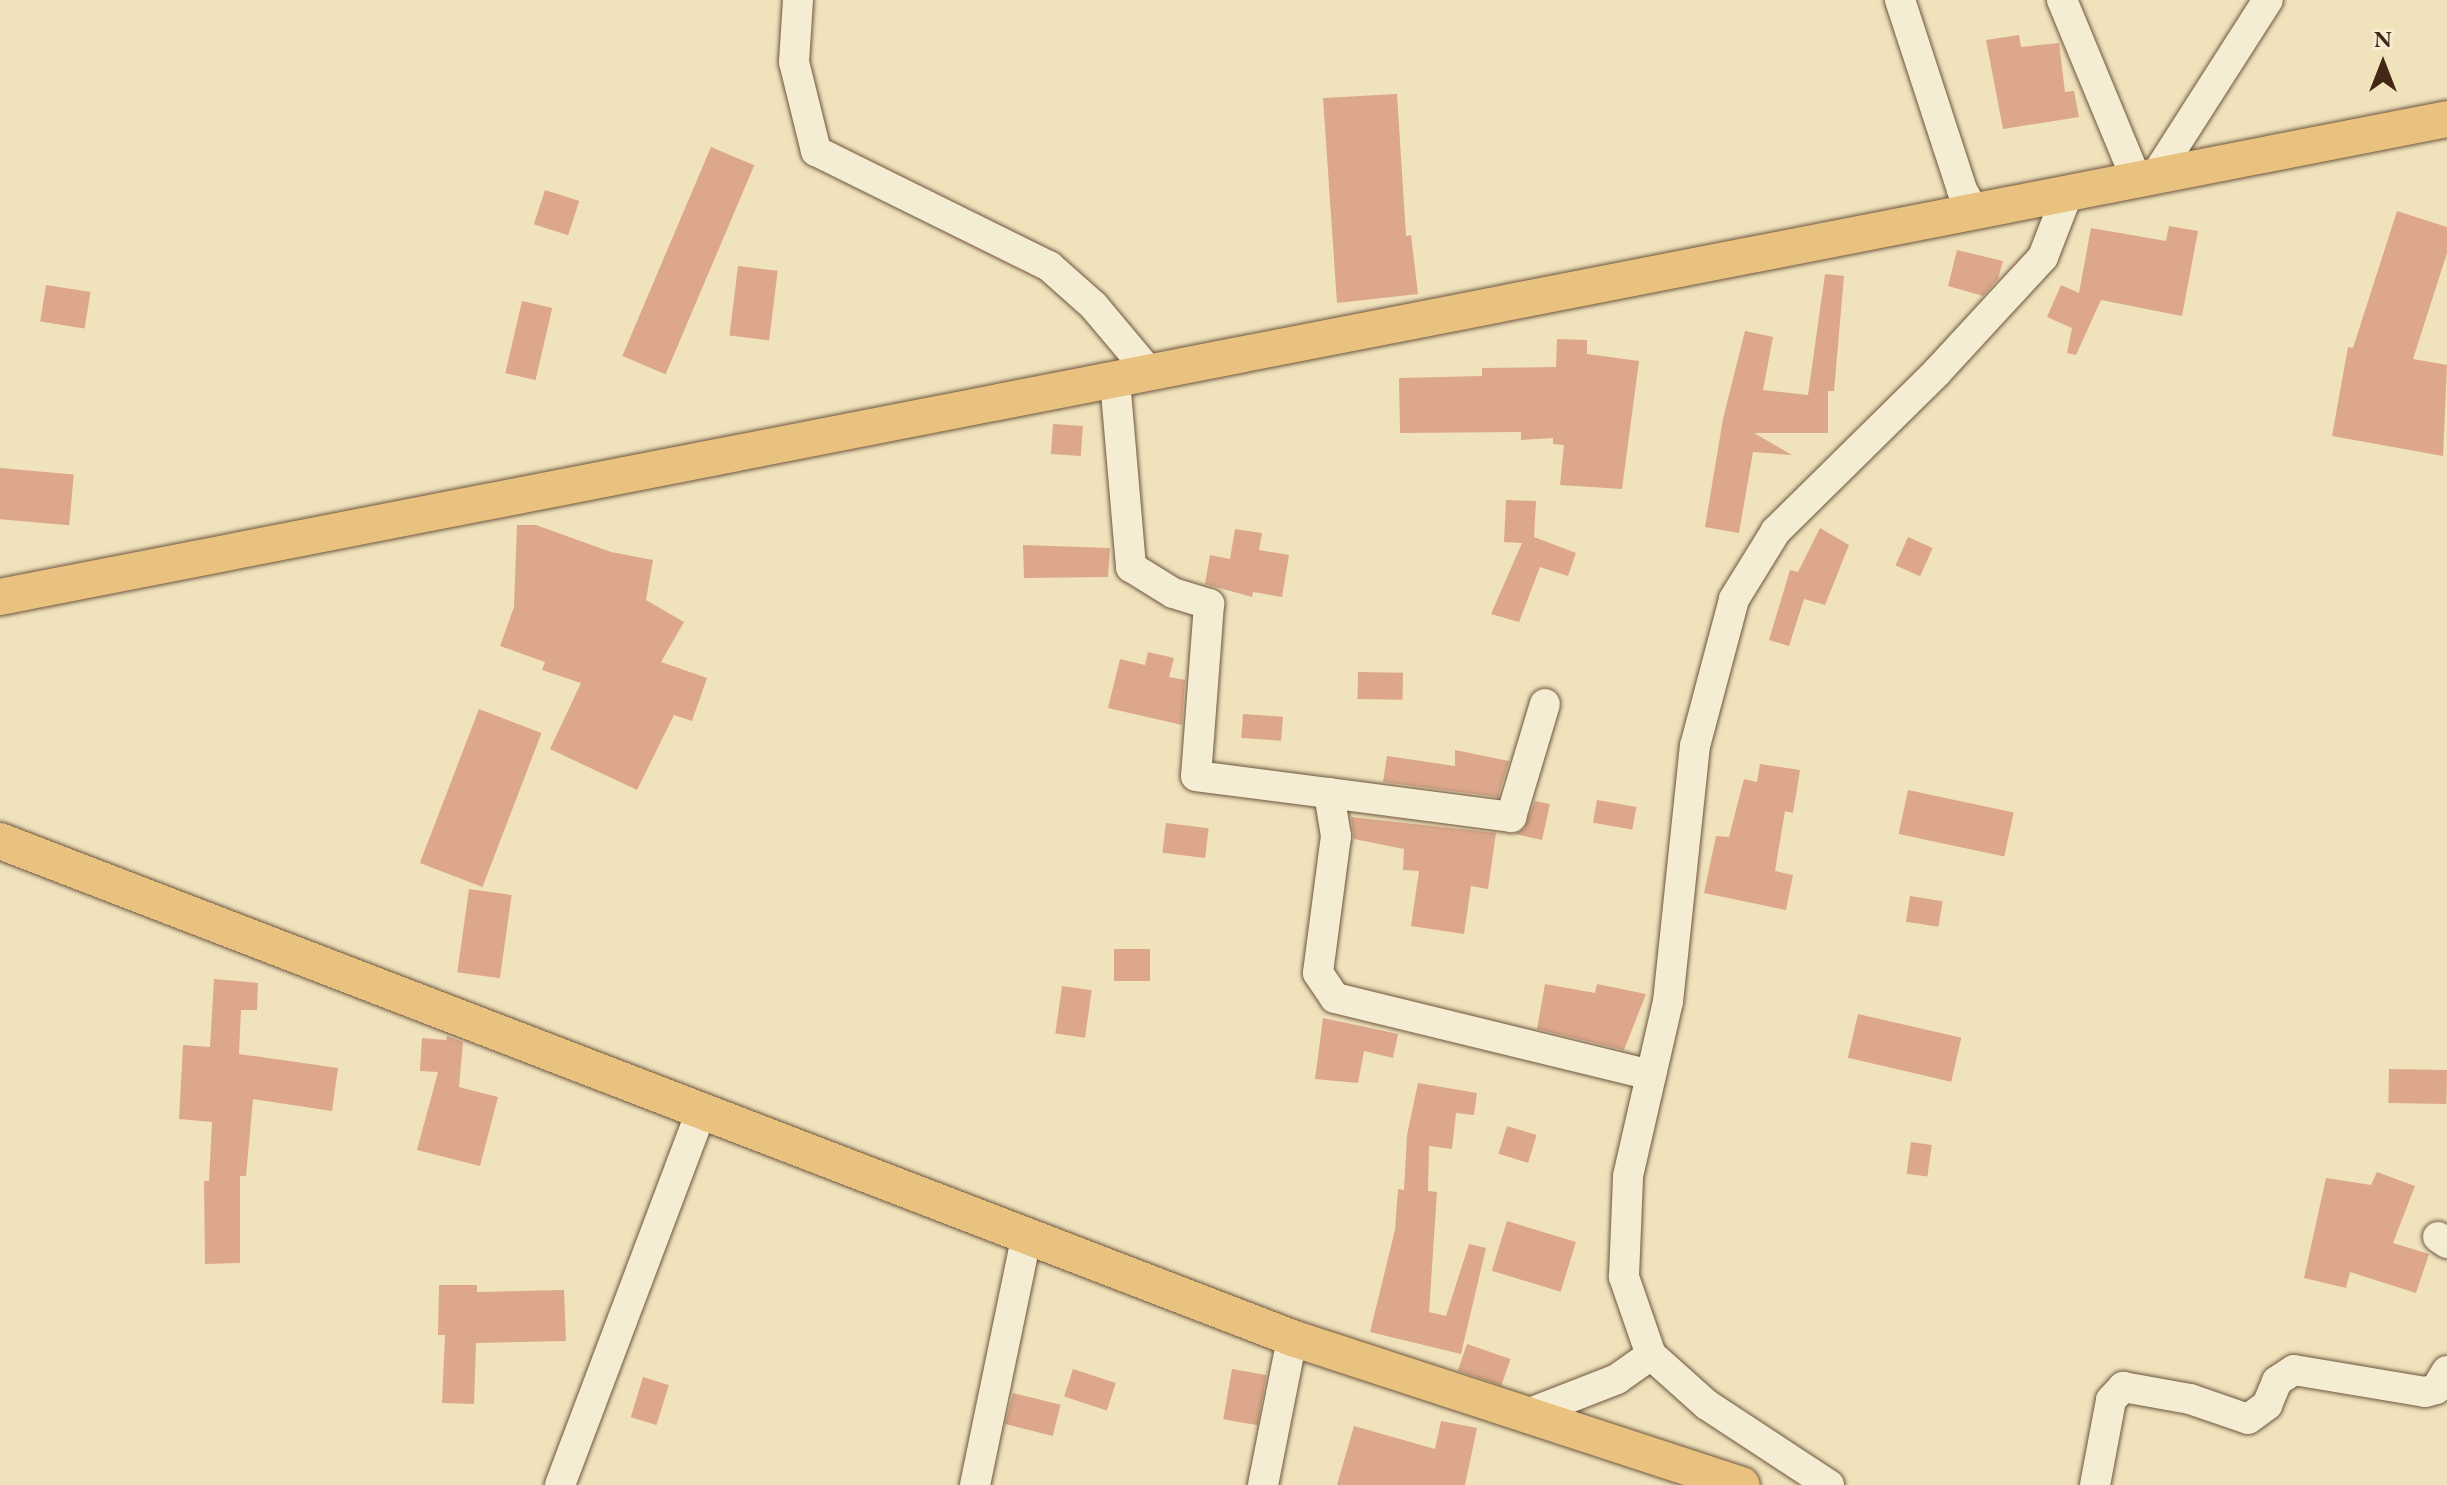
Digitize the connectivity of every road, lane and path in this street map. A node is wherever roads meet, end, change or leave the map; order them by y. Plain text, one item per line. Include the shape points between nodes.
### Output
1 (798, 0) edge
2 (1900, 0) edge
3 (2062, 0) edge
4 (2268, 0) edge
5 (2447, 119) edge
6 (2145, 180) junction
7 (2067, 195) junction
8 (1975, 213) junction
9 (1132, 377) junction
10 (0, 597) edge
11 (1545, 704) dead end
12 (1329, 793) junction
13 (0, 841) edge
14 (1651, 1075) junction
15 (702, 1110) junction
16 (1027, 1235) junction
17 (1292, 1338) junction
18 (1651, 1355) junction
19 (2447, 1371) edge
20 (1530, 1413) junction
21 (560, 1485) edge
22 (975, 1485) edge
23 (1263, 1485) edge
24 (1742, 1485) edge
25 (1829, 1485) edge
26 (2095, 1485) edge

1 - 9 street via 794,62 816,151 1049,266 1093,305
2 - 8 street via 1962,190
3 - 6 street
4 - 6 street
5 - 6 main road
6 - 7 main road
7 - 8 main road
7 - 14 street via 2043,257 1937,372 1776,531 1734,599 1695,746 1668,1002
8 - 9 main road
9 - 10 main road
9 - 12 street via 1131,567 1173,593 1209,604 1196,776
11 - 12 street via 1511,817
12 - 14 street via 1336,836 1318,973 1335,998
13 - 15 main road
14 - 18 street via 1628,1176 1624,1277
15 - 16 main road
15 - 21 street
16 - 17 main road
16 - 22 street
17 - 20 main road
17 - 23 street
18 - 20 street via 1617,1379
18 - 25 street via 1707,1405
19 - 26 street via 2436,1389 2425,1392 2294,1370 2277,1381 2267,1405 2248,1419 2190,1399 2123,1387 2111,1400
20 - 24 main road

